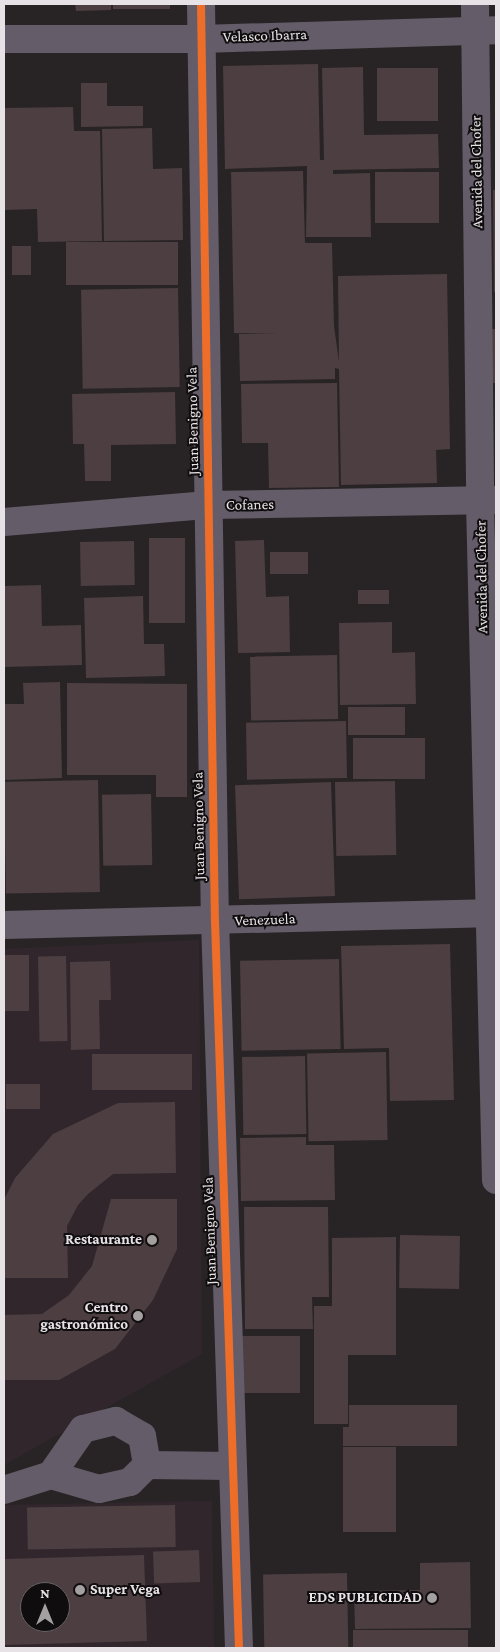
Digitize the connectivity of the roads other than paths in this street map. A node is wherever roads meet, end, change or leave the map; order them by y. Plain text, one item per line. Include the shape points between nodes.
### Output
1 (201, 4) edge
2 (482, 21) edge
3 (4, 39) edge
4 (201, 39) junction
5 (488, 501) edge
6 (208, 505) junction
7 (4, 522) edge
8 (492, 913) edge
9 (215, 921) junction
10 (4, 925) edge
11 (496, 1166) edge
12 (147, 1466) junction
13 (231, 1466) junction
14 (51, 1475) junction
15 (4, 1490) edge
16 (239, 1648) edge

1 - 4 street, Juan Benigno Vela
2 - 4 street, Velasco Ibarra
2 - 5 street, Avenida del Chofer
3 - 4 street, Velasco Ibarra
4 - 6 street, Juan Benigno Vela
5 - 6 street, Cofanes
5 - 8 street, Avenida del Chofer
6 - 7 street, Cofanes
6 - 9 street, Juan Benigno Vela
8 - 9 street, Venezuela
8 - 11 street, Avenida del Chofer
9 - 10 street, Venezuela
9 - 13 street, Juan Benigno Vela
12 - 13 street
12 - 14 street via 130,1482 99,1489
12 - 14 street via 142,1436 116,1421 83,1429
13 - 16 street, Juan Benigno Vela
14 - 15 street

